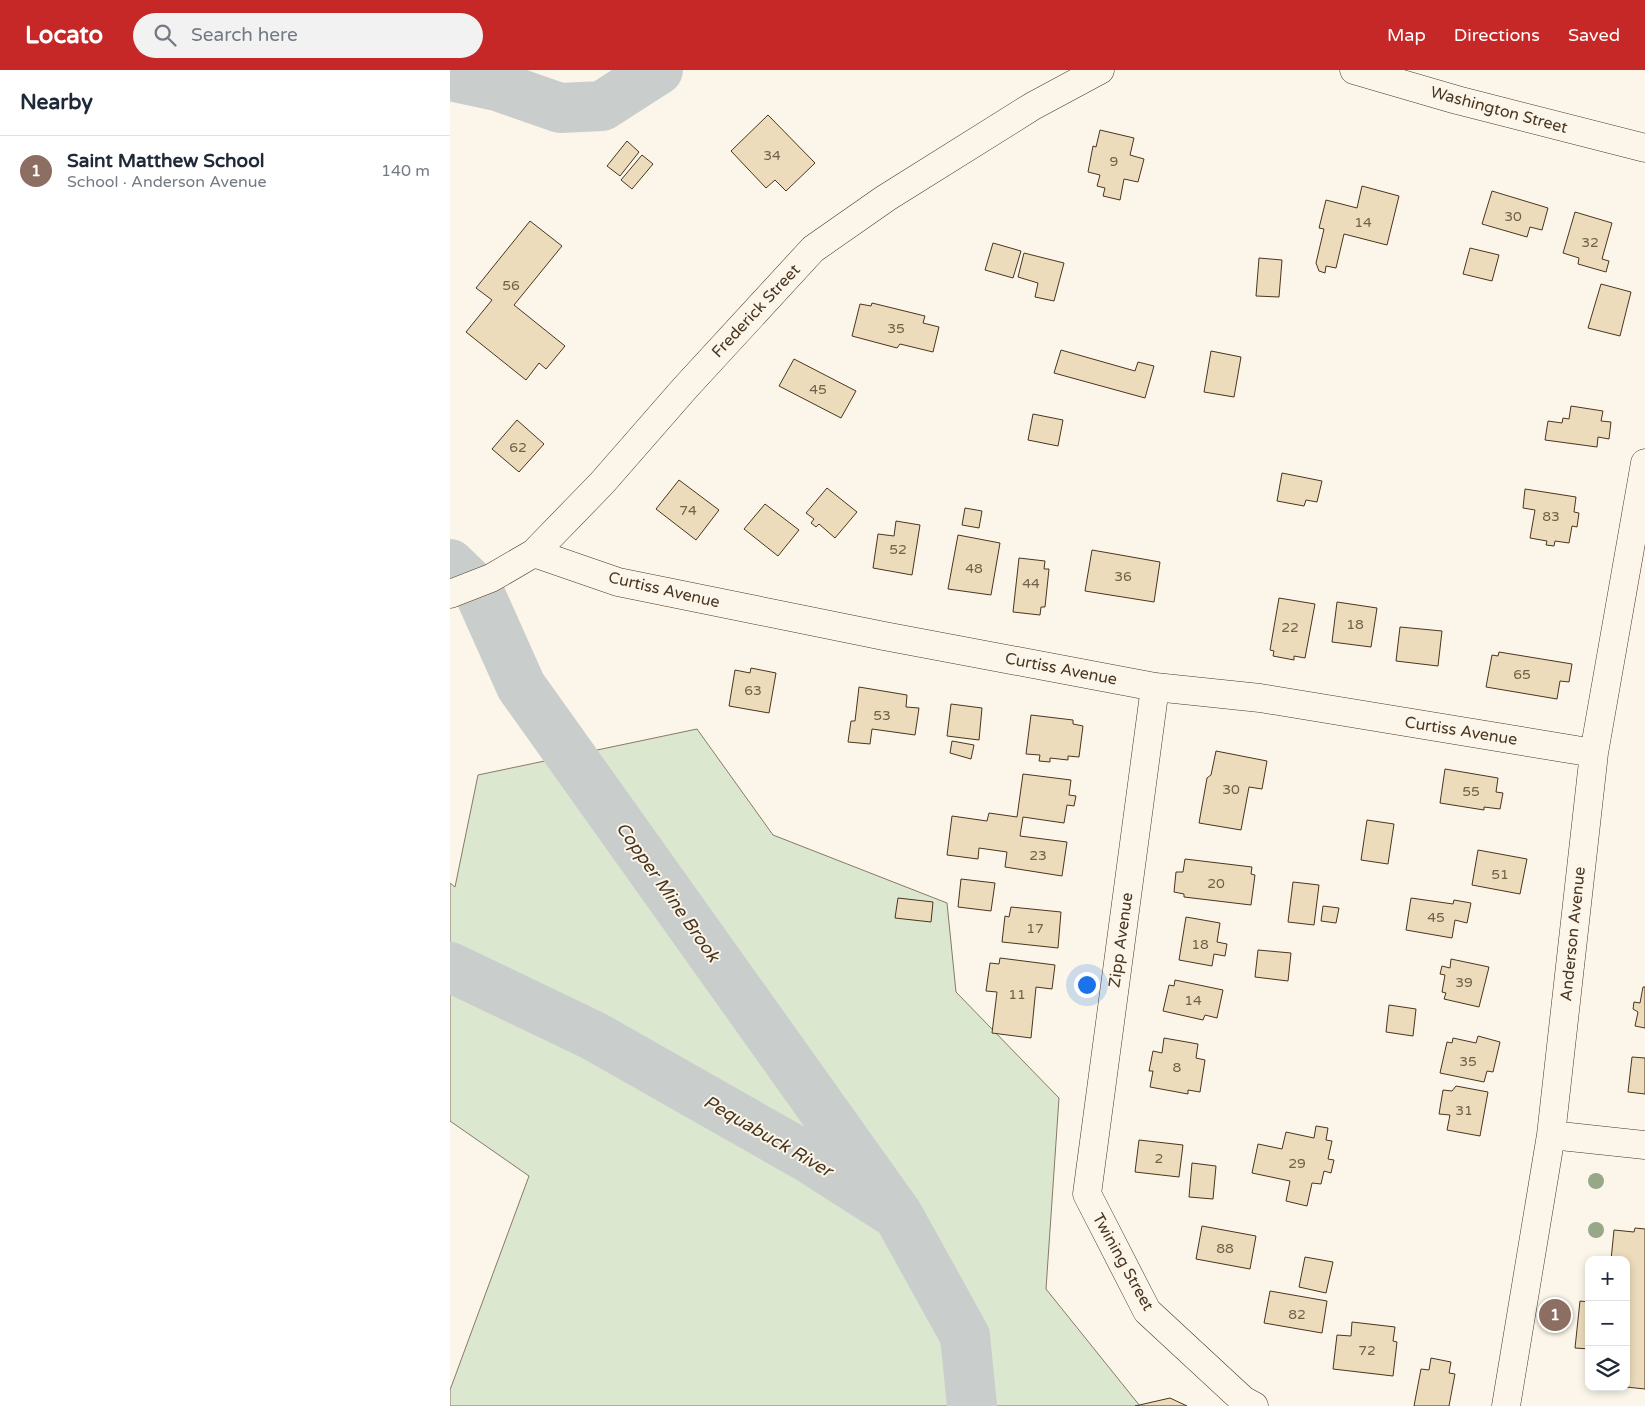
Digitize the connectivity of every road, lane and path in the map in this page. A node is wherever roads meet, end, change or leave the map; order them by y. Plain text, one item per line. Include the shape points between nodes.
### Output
1 (1100, 70) edge
2 (1354, 70) edge
3 (1645, 148) edge
4 (1645, 463) edge
5 (534, 553) junction
6 (450, 594) edge
7 (1155, 687) junction
8 (1594, 753) junction
9 (1551, 1135) junction
10 (1645, 1145) edge
11 (1086, 1194) joint
12 (1254, 1406) edge
13 (1506, 1406) edge

1 - 5 street, Frederick Street via 1016,116 886,198 813,249 602,483
2 - 3 street, Washington Street
4 - 8 street, Anderson Avenue
5 - 6 street, Frederick Street via 491,578
5 - 7 street, Curtiss Avenue via 618,582
7 - 8 street, Curtiss Avenue via 1260,698
7 - 11 street, Zipp Avenue
8 - 9 street, Anderson Avenue
9 - 10 street
9 - 13 street, Anderson Avenue
11 - 12 street, Twining Street via 1147,1311 1243,1400

